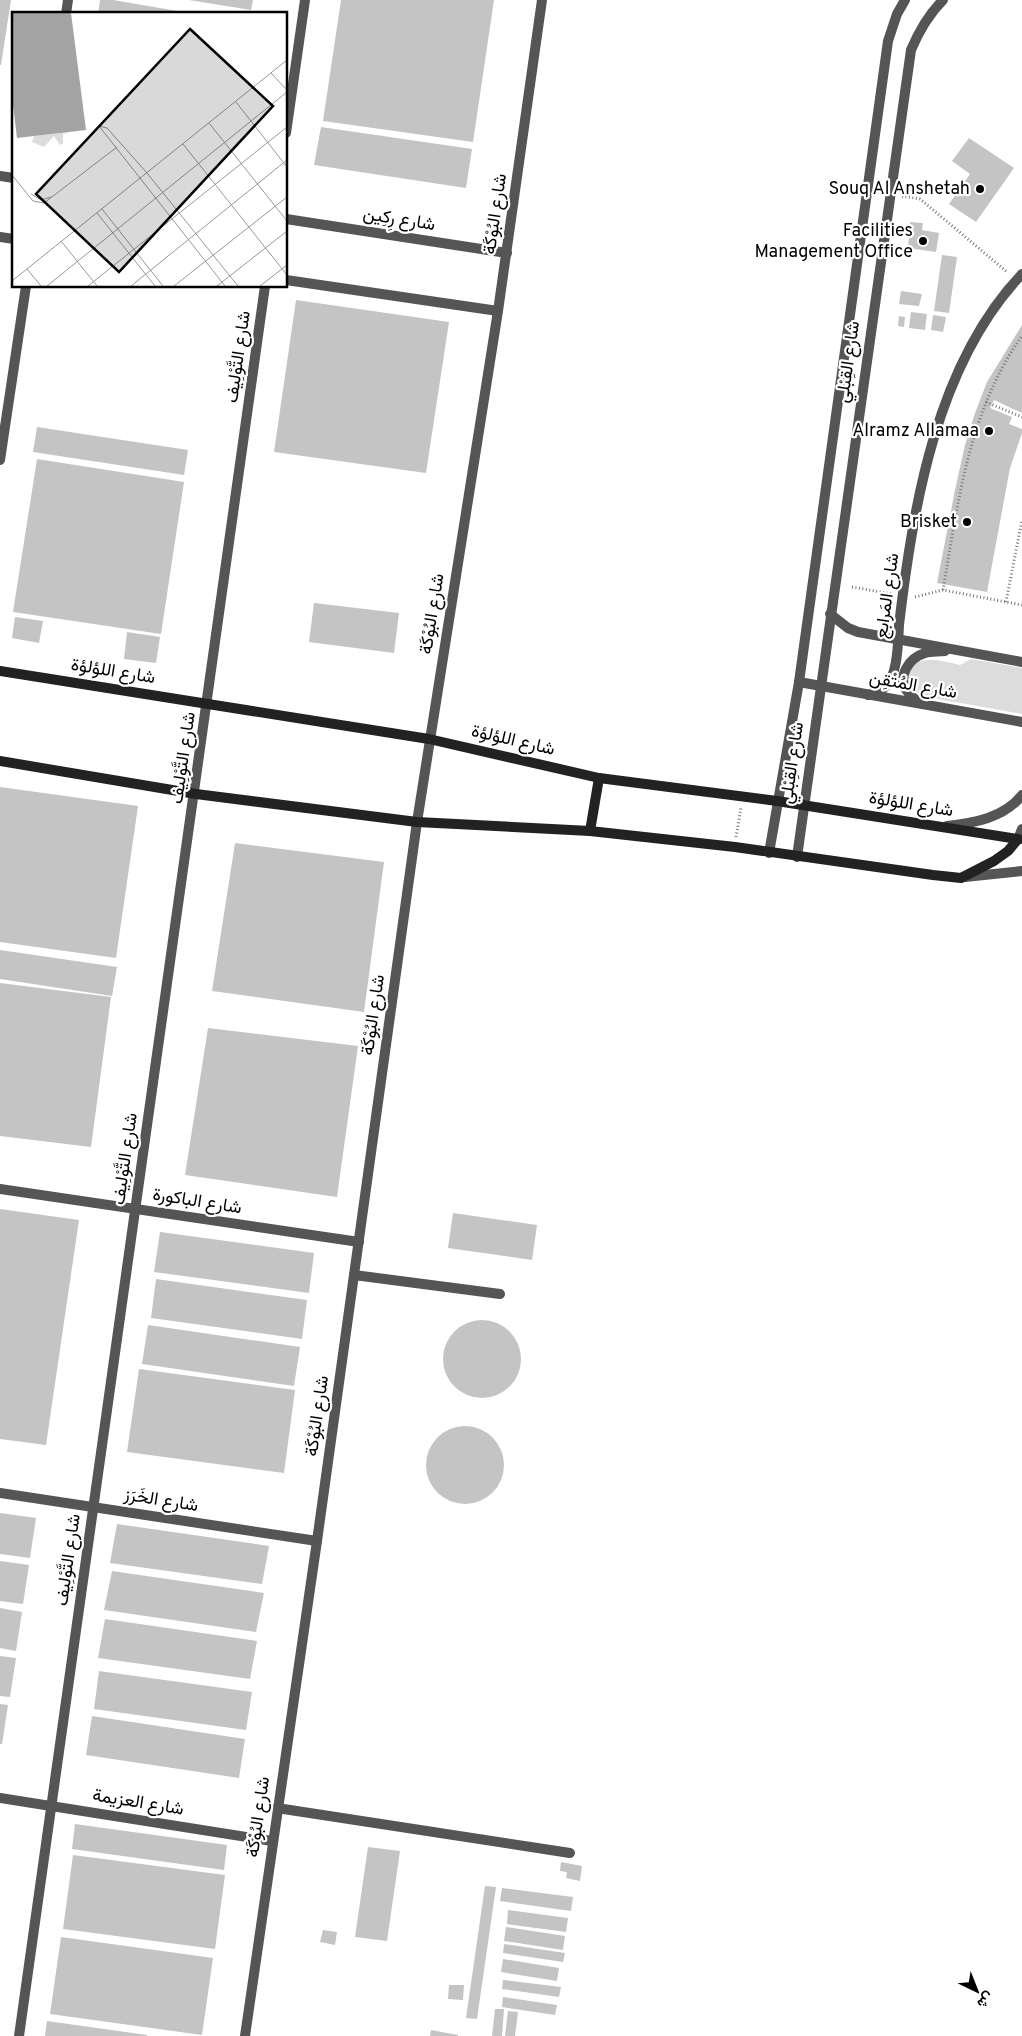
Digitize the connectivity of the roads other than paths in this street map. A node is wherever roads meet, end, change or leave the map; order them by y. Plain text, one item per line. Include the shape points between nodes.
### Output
1 (305, 0) edge
2 (542, 0) edge
3 (905, 0) edge
4 (943, 0) edge
5 (288, 119) edge
6 (288, 220) edge
7 (507, 253) junction
8 (1022, 274) edge
9 (288, 280) edge
10 (26, 288) edge
11 (265, 288) edge
12 (498, 312) junction
13 (0, 460) edge
14 (830, 614) junction
15 (898, 639) junction
16 (961, 650) junction
17 (1022, 662) edge
18 (0, 671) edge
19 (799, 682) junction
20 (819, 687) junction
21 (868, 695) junction
22 (208, 703) junction
23 (920, 703) junction
24 (1022, 722) edge
25 (429, 739) junction
26 (0, 761) edge
27 (599, 778) junction
28 (196, 794) junction
29 (1022, 795) edge
30 (777, 801) junction
31 (804, 805) junction
32 (417, 822) junction
33 (945, 826) junction
34 (590, 831) junction
35 (1021, 836) edge
36 (769, 853) junction
37 (796, 857) junction
38 (1022, 871) edge
39 (961, 878) junction
40 (0, 1189) edge
41 (135, 1209) junction
42 (359, 1242) junction
43 (354, 1275) junction
44 (500, 1294) dead end
45 (0, 1493) edge
46 (93, 1507) junction
47 (317, 1541) junction
48 (0, 1798) edge
49 (51, 1806) junction
50 (277, 1808) junction
51 (272, 1841) junction
52 (570, 1853) dead end
53 (18, 2036) edge
54 (245, 2036) edge

1 - 5 street
2 - 7 street, شارع البُوْكَة
3 - 19 street, شارع القِبْلي via 888,40
4 - 14 street, شارع القِبْلي via 932,11 911,50
6 - 7 street, شارع رِكِين
7 - 12 street, شارع البُوْكَة
8 - 15 street, شارع المَرابع via 999,302 969,350 938,424 925,466
9 - 12 street
10 - 13 street
11 - 22 street, شارع التَّوْلِيف
12 - 25 street, شارع البُوْكَة
14 - 15 street via 858,632
14 - 20 street, شارع القِبْلي
15 - 16 street
15 - 21 street, شارع المَرابع via 889,683 884,689
16 - 17 street
16 - 23 street via 926,653 909,664 904,675 905,687
18 - 22 street, شارع اللؤلؤة
19 - 20 street, شارع المُتْقِن
19 - 30 street, شارع القِبْلي
20 - 21 street, شارع المُتْقِن
20 - 31 street, شارع القِبْلي
21 - 23 street, شارع المُتْقِن
22 - 25 street, شارع اللؤلؤة
22 - 28 street, شارع التَّوْلِيف
23 - 24 street, شارع المُتْقِن
25 - 27 street, شارع اللؤلؤة
25 - 32 street, شارع البُوْكَة
26 - 28 street
27 - 30 street, شارع اللؤلؤة
27 - 34 street
28 - 32 street
28 - 41 street, شارع التَّوْلِيف
29 - 33 street via 998,814 976,822
30 - 31 street, شارع اللؤلؤة
30 - 36 street, شارع القِبْلي
31 - 33 street, شارع اللؤلؤة
31 - 37 street, شارع القِبْلي
32 - 34 street
32 - 42 street, شارع البُوْكَة
33 - 35 street, شارع اللؤلؤة
34 - 36 street
35 - 39 street via 994,861
36 - 37 street
37 - 39 street
38 - 39 street
40 - 41 street, شارع الباكورة
41 - 42 street, شارع الباكورة
41 - 46 street, شارع التَّوْلِيف
42 - 43 street, شارع البُوْكَة
43 - 44 street
43 - 47 street, شارع البُوْكَة
45 - 46 street, شارع الخَرَز
46 - 47 street, شارع الخَرَز
46 - 49 street, شارع التَّوْلِيف
47 - 50 street, شارع البُوْكَة
48 - 49 street, شارع العزيمة
49 - 51 street, شارع العزيمة
49 - 53 street, شارع التَّوْلِيف
50 - 51 street, شارع البُوْكَة
50 - 52 street
51 - 54 street, شارع البُوْكَة

